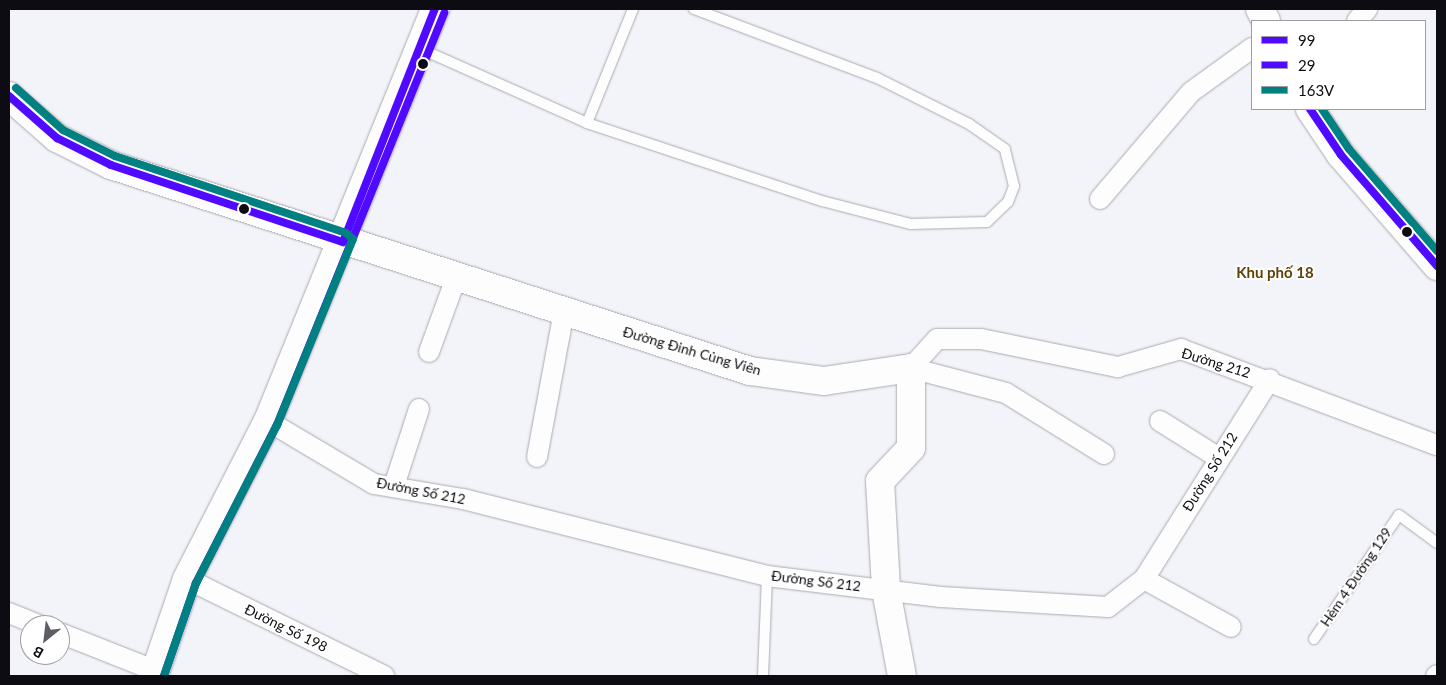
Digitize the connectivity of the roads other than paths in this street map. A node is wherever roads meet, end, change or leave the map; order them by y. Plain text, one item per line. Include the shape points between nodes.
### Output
1 (435, 9) edge
2 (633, 9) edge
3 (694, 9) edge
4 (1367, 9) edge
5 (1357, 20) edge
6 (420, 49) junction
7 (1251, 49) edge
8 (9, 96) edge
9 (1311, 110) edge
10 (587, 123) junction
11 (1100, 200) dead end
12 (343, 242) junction
13 (1437, 266) edge
14 (456, 278) junction
15 (564, 312) junction
16 (429, 352) dead end
17 (911, 368) junction
18 (1270, 379) junction
19 (418, 409) dead end
20 (268, 421) junction
21 (1160, 421) dead end
22 (1437, 445) edge
23 (1104, 454) dead end
24 (537, 458) dead end
25 (1219, 458) junction
26 (394, 486) junction
27 (1437, 543) edge
28 (767, 576) junction
29 (188, 579) junction
30 (1144, 579) junction
31 (886, 590) junction
32 (1231, 627) dead end
33 (70, 637) edge
34 (1314, 639) dead end
35 (155, 673) edge
36 (384, 676) edge
37 (763, 676) edge
38 (902, 676) edge

1 - 6 street
2 - 10 lane
3 - 10 lane via 877,78 969,124 1005,149 1014,186 1008,202 986,222 911,224 822,201
4 - 5 street
6 - 10 lane
6 - 12 street
7 - 11 street via 1191,92
8 - 12 street, Đường Đinh Củng Viên via 57,138 111,165
9 - 13 street via 1341,155
12 - 14 street, Đường Đinh Củng Viên
12 - 20 street
14 - 15 street, Đường Đinh Củng Viên
14 - 16 street
15 - 17 street, Đường Đinh Củng Viên via 750,371 824,381
15 - 24 street
17 - 18 street, Đường 212 via 937,339 981,339 1118,367 1180,349
17 - 23 street via 1006,393
17 - 31 street via 911,448 880,481
18 - 22 street, Đường 212
18 - 25 street, Đường Số 212
19 - 26 street
20 - 26 street, Đường Số 212 via 374,484
20 - 29 street
21 - 25 street
25 - 30 street, Đường Số 212
26 - 28 street, Đường Số 212 via 464,499
27 - 34 lane, Hẻm 4 Đường 129 via 1399,515
28 - 31 street, Đường Số 212
28 - 37 lane
29 - 35 street
29 - 36 street, Đường Số 198
30 - 31 street, Đường Số 212 via 1108,608
30 - 32 street
31 - 38 street
33 - 35 street

